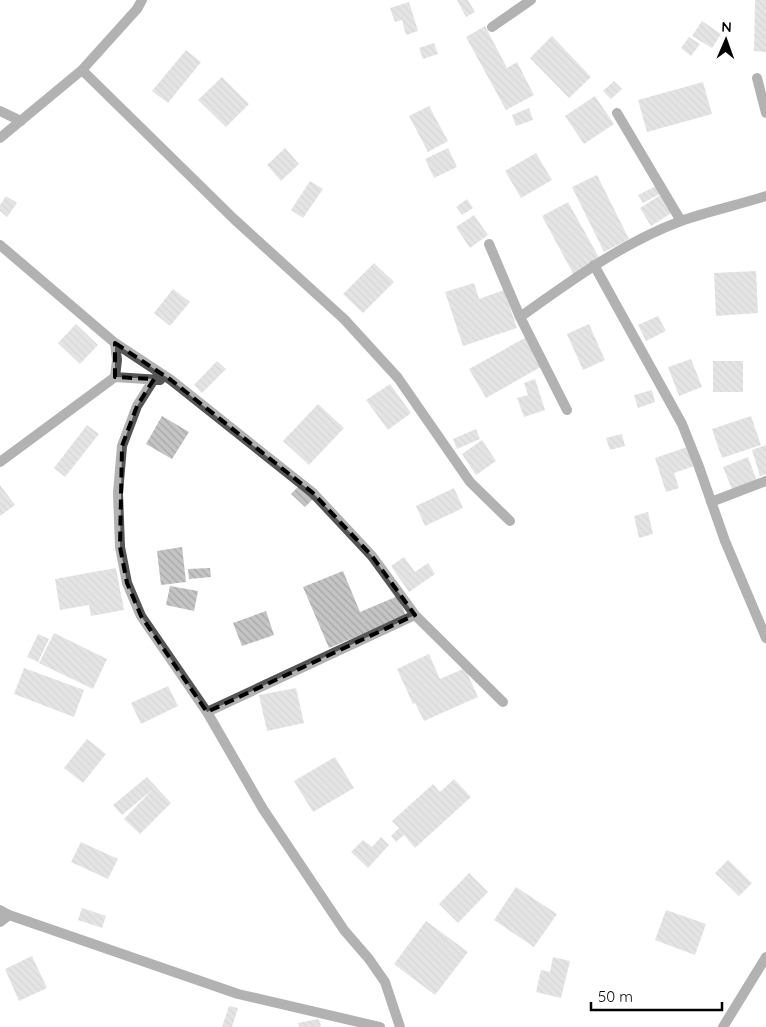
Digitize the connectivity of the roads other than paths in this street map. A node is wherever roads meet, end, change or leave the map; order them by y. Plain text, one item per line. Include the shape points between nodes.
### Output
1 (142, 0) edge
2 (531, 0) edge
3 (492, 26) dead end
4 (82, 70) junction
5 (757, 78) dead end
6 (0, 111) edge
7 (616, 113) dead end
8 (766, 113) edge
9 (21, 121) junction
10 (0, 138) edge
11 (766, 196) edge
12 (681, 222) junction
13 (489, 244) dead end
14 (0, 245) edge
15 (594, 265) junction
16 (520, 317) junction
17 (115, 344) junction
18 (115, 377) junction
19 (154, 379) junction
20 (171, 380) junction
21 (567, 410) dead end
22 (0, 462) edge
23 (766, 481) edge
24 (712, 502) junction
25 (510, 521) dead end
26 (415, 615) junction
27 (766, 638) edge
28 (503, 702) dead end
29 (208, 712) junction
30 (4, 912) edge
31 (0, 922) edge
32 (766, 957) edge
33 (380, 1027) edge
34 (400, 1027) edge
35 (724, 1027) edge

1 - 4 street
2 - 3 street
4 - 9 street
4 - 25 street via 234,220 344,319 398,378 470,482
5 - 8 street
6 - 9 street
7 - 12 street
9 - 10 street
11 - 12 street
12 - 15 street
13 - 16 street
14 - 17 street
15 - 16 street
15 - 24 street via 682,424
16 - 21 street
17 - 18 street
17 - 20 street
18 - 19 street
18 - 22 street
19 - 20 street
19 - 29 street via 138,406 122,446 118,493 120,547 127,583 141,616
20 - 26 street via 313,493 372,556
23 - 24 street
24 - 27 street
26 - 28 street
26 - 29 street
29 - 34 street via 263,809 344,930 385,982
30 - 31 street
30 - 33 street via 238,994
32 - 35 street

